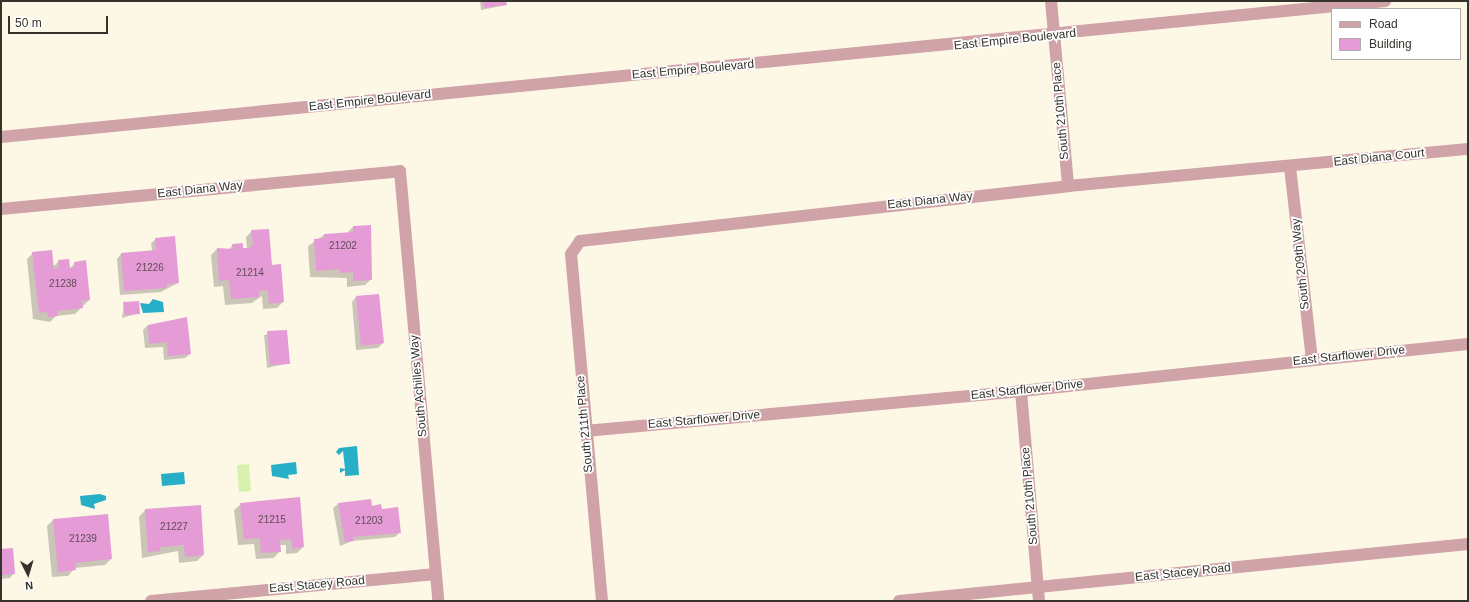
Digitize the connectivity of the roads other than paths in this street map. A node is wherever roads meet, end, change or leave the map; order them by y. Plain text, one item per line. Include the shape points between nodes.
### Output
1 (1051, 1) edge
2 (1385, 1) edge
3 (1055, 36) junction
4 (1, 137) edge
5 (1468, 149) edge
6 (1290, 167) junction
7 (400, 171) joint
8 (1068, 186) junction
9 (1, 209) edge
10 (573, 246) joint
11 (1468, 344) edge
12 (1312, 360) junction
13 (1021, 391) junction
14 (585, 431) junction
15 (1468, 544) edge
16 (436, 574) junction
17 (1038, 587) junction
18 (151, 601) edge
19 (438, 601) edge
20 (602, 601) edge
21 (899, 601) edge
22 (1040, 601) edge

1 - 3 street, South 210th Place
2 - 3 street, East Empire Boulevard
3 - 4 street, East Empire Boulevard
3 - 8 street, South 210th Place
5 - 6 street, East Diana Court
6 - 8 street, East Diana Way
6 - 12 street, South 209th Way
7 - 9 street, East Diana Way
7 - 16 street, South Achilles Way
8 - 10 street, East Diana Way via 590,238
10 - 14 street, South 211th Place
11 - 12 street, East Starflower Drive
12 - 13 street, East Starflower Drive
13 - 14 street, East Starflower Drive
13 - 17 street, South 210th Place
14 - 20 street, South 211th Place
15 - 17 street, East Stacey Road
16 - 18 street, East Stacey Road
16 - 19 street, South Achilles Way
17 - 21 street, East Stacey Road
17 - 22 street, South 210th Place

